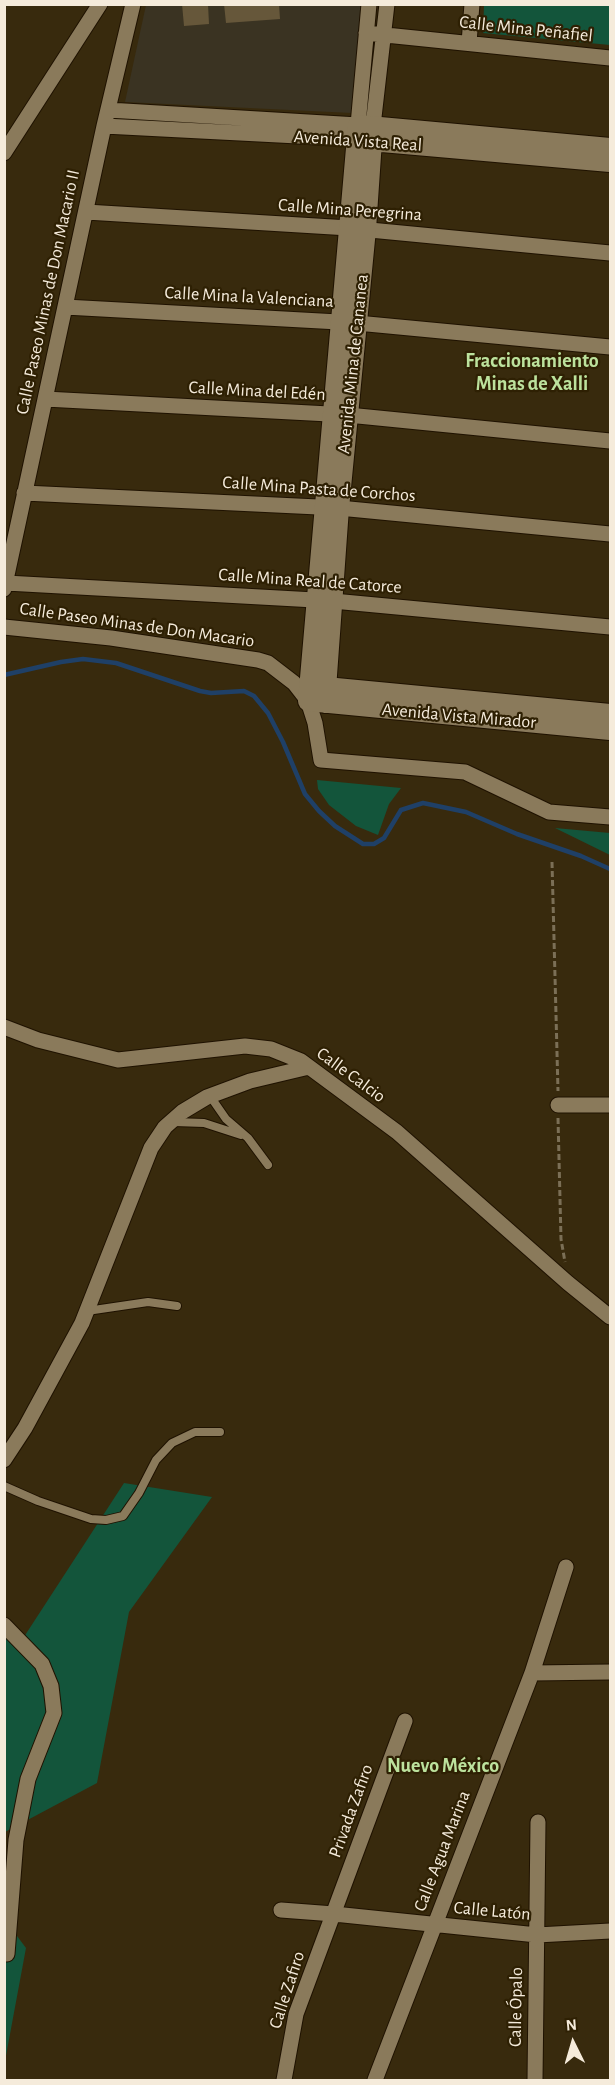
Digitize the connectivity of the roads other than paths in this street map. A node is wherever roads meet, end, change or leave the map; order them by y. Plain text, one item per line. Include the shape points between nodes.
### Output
1 (100, 4) edge
2 (133, 4) edge
3 (369, 4) edge
4 (387, 4) edge
5 (472, 4) edge
6 (366, 33) junction
7 (384, 34) junction
8 (469, 43) junction
9 (610, 58) edge
10 (108, 110) junction
11 (104, 126) junction
12 (242, 126) junction
13 (365, 133) junction
14 (610, 148) edge
15 (556, 150) junction
16 (4, 153) edge
17 (610, 162) edge
18 (86, 212) junction
19 (357, 228) junction
20 (610, 253) edge
21 (65, 307) junction
22 (348, 322) junction
23 (610, 347) edge
24 (45, 399) junction
25 (340, 415) junction
26 (610, 441) edge
27 (24, 493) junction
28 (332, 507) junction
29 (610, 534) edge
30 (5, 586) edge
31 (324, 600) junction
32 (4, 627) edge
33 (610, 627) edge
34 (312, 692) junction
35 (514, 713) junction
36 (610, 714) edge
37 (610, 730) edge
38 (610, 817) edge
39 (4, 1027) edge
40 (309, 1067) junction
41 (210, 1096) junction
42 (558, 1105) road end
43 (610, 1105) edge
44 (170, 1122) junction
45 (248, 1138) junction
46 (268, 1165) dead end
47 (177, 1306) dead end
48 (87, 1311) junction
49 (610, 1317) edge
50 (220, 1432) dead end
51 (4, 1460) edge
52 (4, 1486) edge
53 (566, 1567) dead end
54 (4, 1625) edge
55 (610, 1672) edge
56 (532, 1673) junction
57 (405, 1721) dead end
58 (538, 1822) dead end
59 (9, 1868) edge
60 (281, 1910) dead end
61 (334, 1914) junction
62 (434, 1925) junction
63 (610, 1931) edge
64 (537, 1935) junction
65 (7, 1954) dead end
66 (284, 2080) edge
67 (375, 2080) edge
68 (534, 2080) edge

1 - 16 street
2 - 10 street, Calle Paseo Minas de Don Macario II
3 - 6 street, Avenida Mina de Cananea
4 - 7 street, Avenida Mina de Cananea
5 - 8 street
6 - 7 street, Calle Mina Peñafiel
6 - 13 street, Avenida Mina de Cananea
7 - 8 street, Calle Mina Peñafiel
7 - 13 street, Avenida Mina de Cananea
8 - 9 street, Calle Mina Peñafiel
10 - 11 street, Calle Paseo Minas de Don Macario II
10 - 12 street, Avenida Vista Real
11 - 12 street, Avenida Vista Real
11 - 18 street, Calle Paseo Minas de Don Macario II
12 - 13 street, Avenida Vista Real
13 - 15 street, Avenida Vista Real
13 - 19 street, Avenida Mina de Cananea
14 - 15 street, Avenida Vista Real
15 - 17 street, Avenida Vista Real
18 - 19 street, Calle Mina Peregrina
18 - 21 street, Calle Paseo Minas de Don Macario II
19 - 20 street, Calle Mina Peregrina
19 - 22 street, Avenida Mina de Cananea
21 - 22 street, Calle Mina la Valenciana
21 - 24 street, Calle Paseo Minas de Don Macario II
22 - 23 street, Calle Mina la Valenciana
22 - 25 street, Avenida Mina de Cananea
24 - 25 street, Calle Mina del Edén
24 - 27 street, Calle Paseo Minas de Don Macario II
25 - 26 street, Calle Mina del Edén
25 - 28 street, Avenida Mina de Cananea
27 - 28 street, Calle Mina Pasta de Corchos
27 - 30 street, Calle Paseo Minas de Don Macario II
28 - 29 street, Calle Mina Pasta de Corchos
28 - 31 street, Avenida Mina de Cananea
30 - 31 street, Calle Mina Real de Catorce
31 - 33 street, Calle Mina Real de Catorce
31 - 34 street, Avenida Mina de Cananea
32 - 34 street, Calle Paseo Minas de Don Macario via 258,660
34 - 35 street, Avenida Vista Mirador
34 - 38 street, Avenida Mina de Cananea via 321,760 465,772 549,812
35 - 36 street, Avenida Vista Mirador
35 - 37 street, Avenida Vista Mirador
39 - 40 street, Calle Calcio via 38,1040 118,1060 245,1046 271,1049
40 - 41 street via 250,1081
40 - 49 street, Calle Calcio via 397,1132
41 - 44 street
41 - 45 lane via 226,1119
42 - 43 street
44 - 45 lane via 216,1125
44 - 48 street via 151,1148
45 - 46 lane
47 - 48 lane via 148,1302
48 - 51 street
50 - 52 lane via 195,1432 172,1443 156,1460 123,1516 91,1519
53 - 56 street, Calle Agua Marina
54 - 59 street via 42,1664 51,1686 54,1713 28,1779
55 - 56 street
56 - 62 street, Calle Agua Marina
57 - 61 street, Privada Zafiro
58 - 64 street, Calle Ópalo
59 - 65 street
60 - 61 street, Calle Latón
61 - 62 street, Calle Latón
61 - 66 street, Calle Zafiro via 296,2014
62 - 64 street, Calle Latón
62 - 67 street, Calle Agua Marina
63 - 64 street, Calle Latón
64 - 68 street, Calle Ópalo

